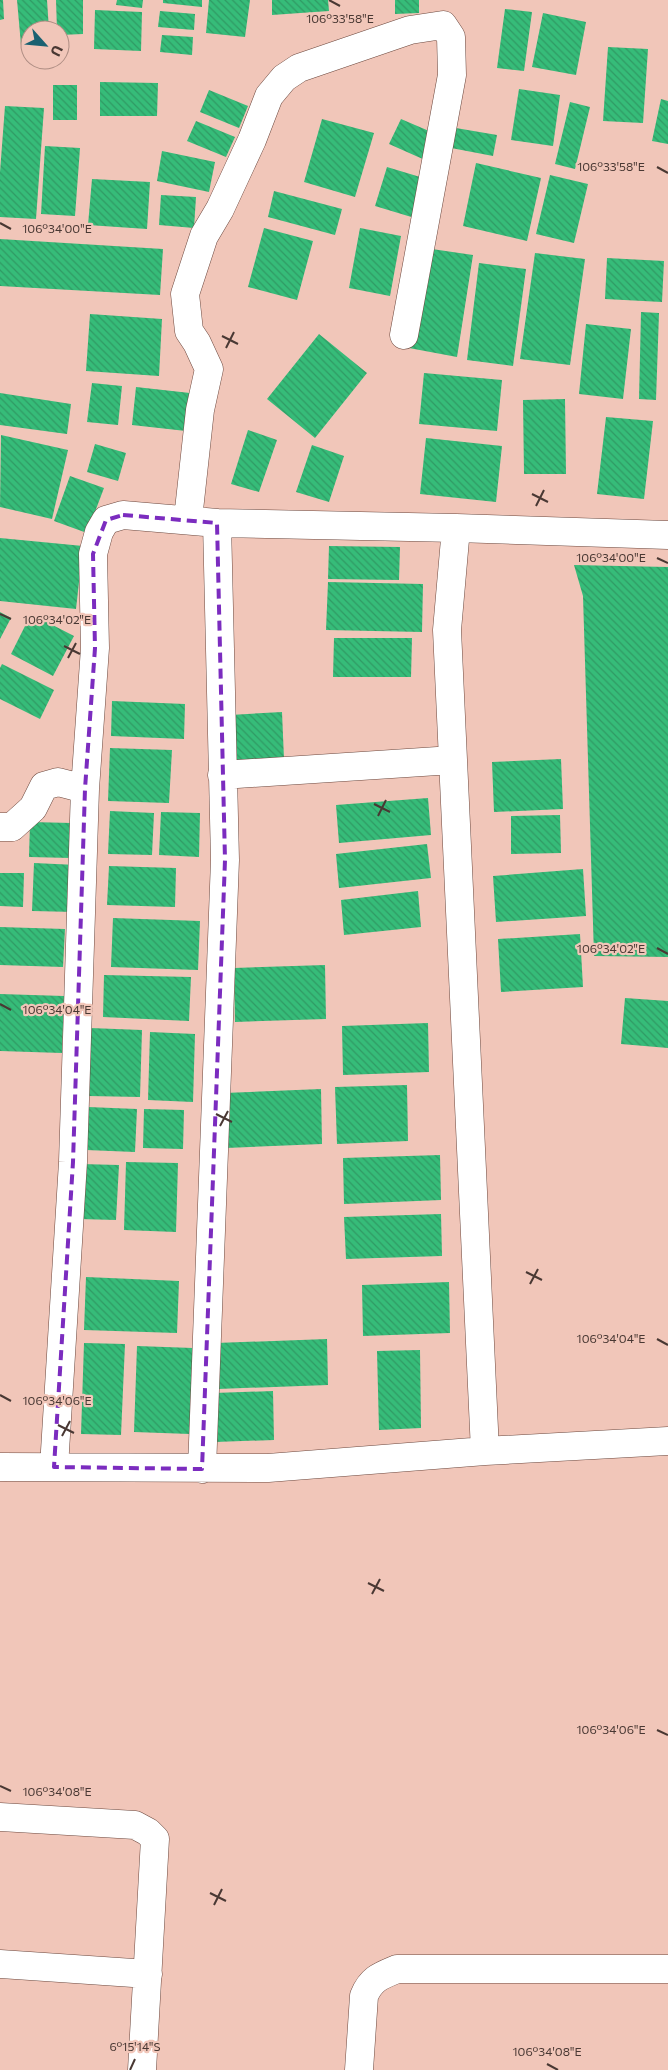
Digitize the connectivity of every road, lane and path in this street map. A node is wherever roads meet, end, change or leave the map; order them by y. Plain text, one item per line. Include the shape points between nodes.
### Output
1 (404, 336) dead end
2 (188, 519) junction
3 (217, 523) junction
4 (456, 528) junction
5 (668, 535) edge
6 (453, 760) junction
7 (222, 775) junction
8 (84, 789) junction
9 (0, 827) edge
10 (668, 1441) edge
11 (485, 1451) junction
12 (0, 1467) edge
13 (54, 1467) junction
14 (202, 1469) junction
15 (0, 1817) edge
16 (0, 1964) edge
17 (668, 1969) edge
18 (148, 1974) junction
19 (142, 2070) edge
20 (359, 2070) edge

1 - 2 street via 452,75 452,37 443,25 410,30 299,68 284,78 269,96 220,209 204,236 185,294 189,330 209,368 200,410
2 - 3 street
2 - 8 street via 123,515 106,520 99,532 92,554 95,648
3 - 4 street
3 - 7 street
4 - 5 street
4 - 6 street via 447,630
6 - 7 street
6 - 11 street
7 - 14 street via 225,860
8 - 9 street via 58,782 44,786 33,808 12,827
8 - 13 street via 74,1162
10 - 11 street
11 - 14 street via 268,1468
12 - 13 street
13 - 14 street
15 - 18 street via 136,1825 155,1839
16 - 18 street
17 - 20 street via 396,1970 368,1985 364,1996
18 - 19 street

